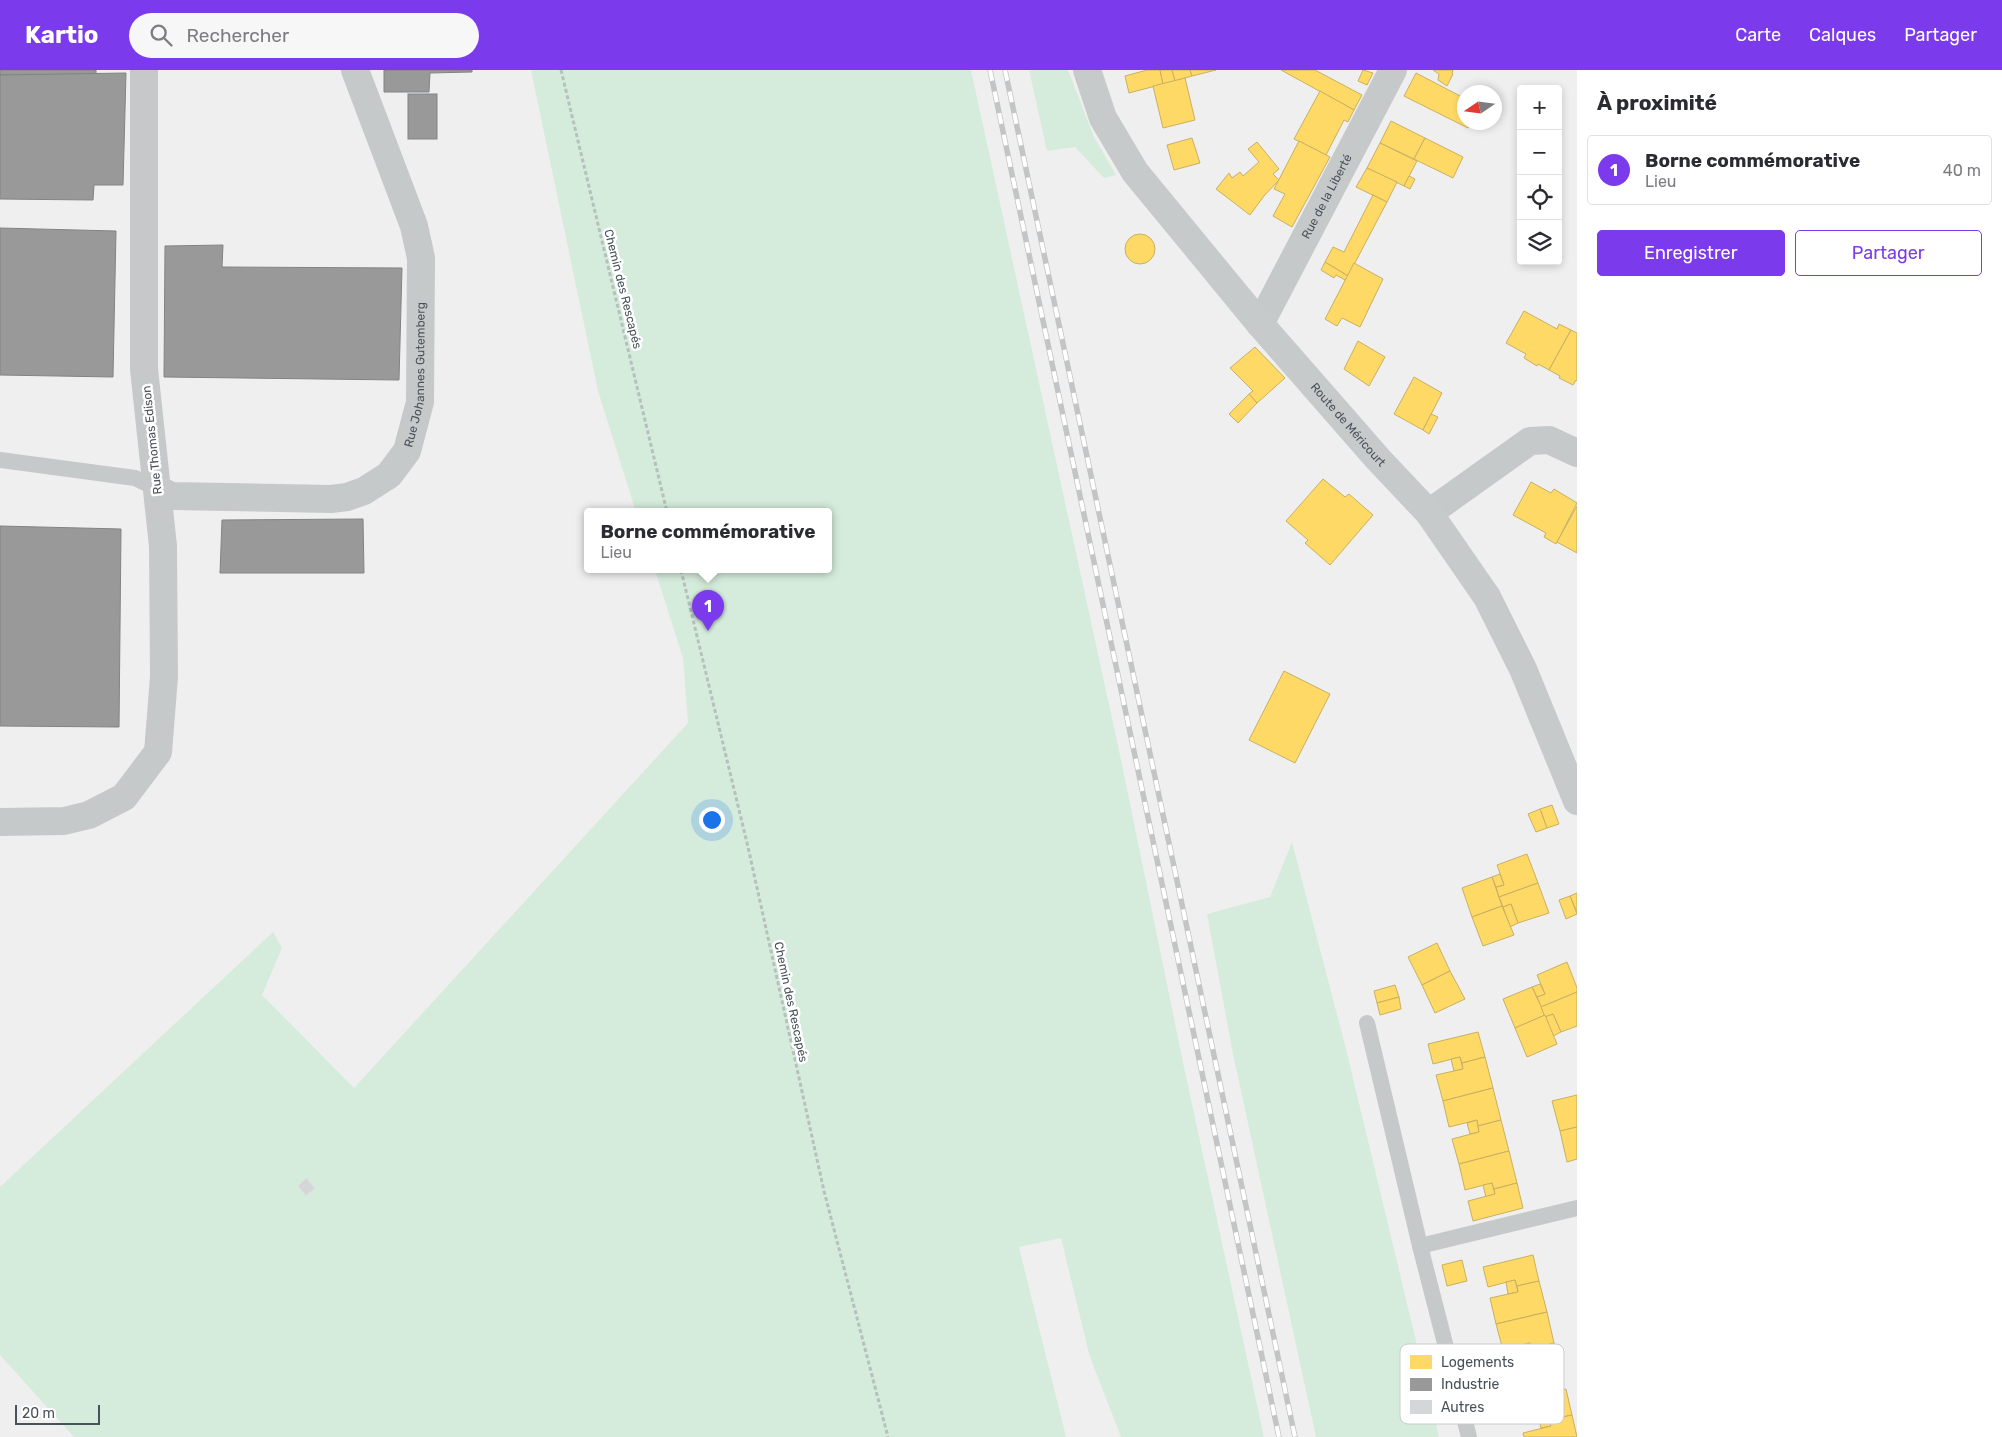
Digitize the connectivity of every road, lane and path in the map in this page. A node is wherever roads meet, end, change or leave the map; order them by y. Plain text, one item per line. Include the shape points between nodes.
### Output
1 (144, 70) edge
2 (355, 70) edge
3 (561, 70) edge
4 (1087, 70) edge
5 (1393, 70) edge
6 (1260, 324) junction
7 (1577, 453) edge
8 (0, 460) edge
9 (158, 489) junction
10 (667, 508) edge
11 (1429, 513) junction
12 (682, 573) edge
13 (1577, 798) edge
14 (0, 822) edge
15 (1367, 1023) dead end
16 (1577, 1208) edge
17 (1420, 1246) junction
18 (1445, 1344) edge
19 (1466, 1424) edge
20 (888, 1437) edge
21 (1469, 1437) edge

1 - 9 street, Rue Thomas Edison via 144,369
2 - 9 street, Rue Johannes Gutemberg via 414,226 421,258 420,402 407,451 389,475 364,491 347,497 171,496
3 - 10 path, Chemin des Rescapés
4 - 6 street, Route de Méricourt via 1103,118 1135,172
5 - 6 street, Rue de la Liberté
6 - 11 street, Route de Méricourt
7 - 11 street via 1549,440 1530,441
8 - 9 lane via 135,478
9 - 14 street, Rue Thomas Edison via 163,546 164,677 158,752 124,797 89,815 64,821
11 - 13 street, Route de Méricourt via 1487,597 1523,670
12 - 20 path, Chemin des Rescapés via 748,848 824,1191
15 - 17 lane
16 - 17 lane
17 - 18 lane
19 - 21 lane

